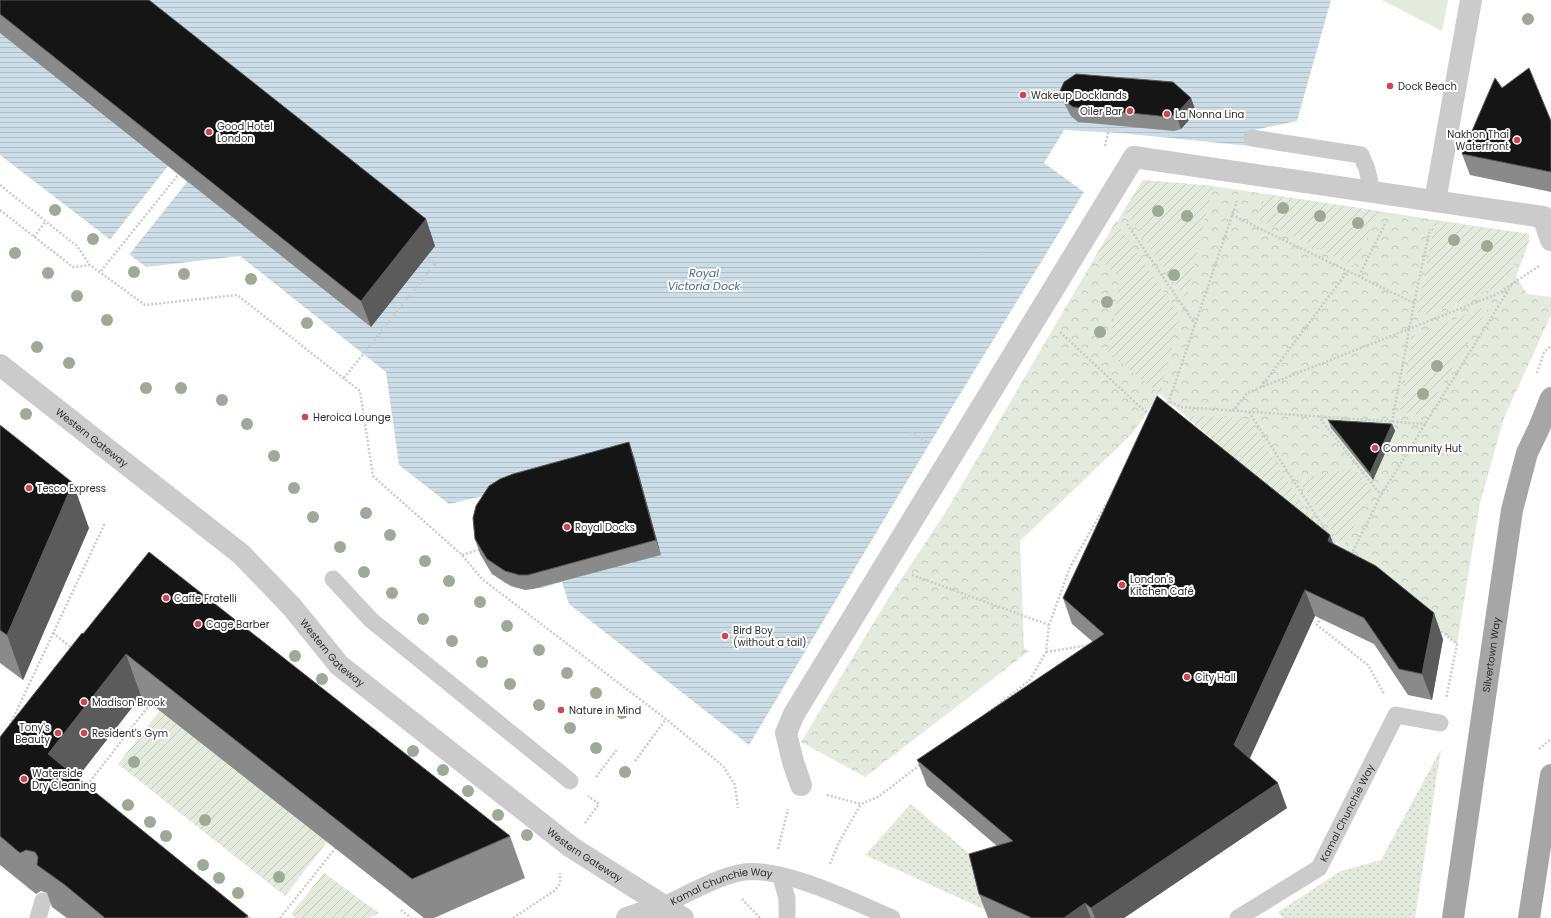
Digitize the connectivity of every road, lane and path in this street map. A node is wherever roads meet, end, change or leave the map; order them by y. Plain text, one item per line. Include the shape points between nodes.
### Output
1 (1471, 0) edge
2 (1110, 125) edge
3 (1109, 134) dead end
4 (1252, 138) dead end
5 (178, 175) edge
6 (0, 185) edge
7 (1372, 192) junction
8 (1238, 195) dead end
9 (1436, 201) junction
10 (0, 210) edge
11 (1232, 215) junction
12 (1122, 218) dead end
13 (1387, 220) dead end
14 (46, 221) junction
15 (1430, 228) dead end
16 (34, 237) junction
17 (1551, 240) edge
18 (422, 254) edge
19 (1545, 261) dead end
20 (90, 265) junction
21 (101, 271) junction
22 (1348, 271) junction
23 (1359, 276) junction
24 (1511, 286) junction
25 (1414, 303) junction
26 (1196, 324) junction
27 (1054, 326) dead end
28 (1410, 328) junction
29 (1551, 346) edge
30 (1544, 352) dead end
31 (0, 366) edge
32 (344, 378) junction
33 (1260, 389) junction
34 (1551, 398) edge
35 (1170, 402) junction
36 (1232, 411) junction
37 (1249, 412) junction
38 (1169, 413) edge
39 (1318, 416) junction
40 (1156, 422) edge
41 (1392, 422) junction
42 (1426, 424) junction
43 (911, 432) dead end
44 (933, 445) dead end
45 (1112, 494) edge
46 (1381, 494) junction
47 (105, 522) dead end
48 (486, 548) edge
49 (1340, 551) edge
50 (462, 555) junction
51 (1350, 558) edge
52 (906, 572) dead end
53 (333, 579) dead end
54 (1324, 611) edge
55 (1049, 625) junction
56 (1434, 625) edge
57 (53, 633) junction
58 (1095, 644) edge
59 (77, 652) edge
60 (1046, 652) junction
61 (134, 698) edge
62 (1446, 702) dead end
63 (1396, 714) junction
64 (666, 719) junction
65 (979, 719) edge
66 (1440, 723) dead end
67 (10, 726) edge
68 (618, 748) dead end
69 (635, 761) dead end
70 (922, 763) edge
71 (1551, 775) edge
72 (594, 780) dead end
73 (570, 781) dead end
74 (800, 785) joint
75 (84, 789) junction
76 (90, 793) edge
77 (81, 794) edge
78 (588, 796) dead end
79 (861, 804) junction
80 (738, 808) dead end
81 (583, 824) dead end
82 (341, 841) edge
83 (833, 855) dead end
84 (782, 877) junction
85 (560, 884) dead end
86 (739, 896) dead end
87 (43, 901) edge
88 (662, 906) junction
89 (238, 908) edge
90 (401, 910) edge
91 (38, 918) edge
92 (250, 918) edge
93 (280, 918) edge
94 (411, 918) edge
95 (513, 918) edge
96 (627, 918) edge
97 (683, 918) edge
98 (760, 918) edge
99 (787, 918) edge
100 (892, 918) edge
101 (1238, 918) edge
102 (1453, 918) edge
103 (1529, 918) edge

1 - 9 street
2 - 3 path
4 - 7 lane via 1361,155
5 - 21 path
6 - 14 path
7 - 9 street
7 - 74 street via 1134,157 794,714 786,733
8 - 11 path
9 - 17 street via 1543,217
10 - 16 path
11 - 22 path
11 - 26 path
12 - 26 path
13 - 23 path
14 - 16 path
14 - 20 path via 77,246
15 - 25 path
16 - 20 path via 73,267
18 - 32 path via 435,264
19 - 24 path
20 - 21 path
21 - 32 path via 145,305 238,295
22 - 23 path
22 - 33 path
23 - 25 path
24 - 28 path via 1497,294
24 - 42 path
25 - 28 path
26 - 35 path
27 - 40 path
28 - 33 path
28 - 41 path
29 - 30 path
31 - 88 street, Western Gateway via 241,554 292,607 339,665 567,845
32 - 50 path via 360,391 372,476
33 - 36 path via 1247,393
34 - 102 main road, Silvertown Way via 1527,453 1512,510
35 - 36 path via 1182,407
35 - 38 path via 1166,409
36 - 37 path
37 - 39 path
37 - 49 path
39 - 41 path
39 - 46 path
41 - 42 path
42 - 46 path
43 - 44 path
45 - 55 path via 1070,567
46 - 51 path
47 - 57 path
48 - 50 path
50 - 64 path via 482,579
52 - 55 path
53 - 73 lane via 371,620
54 - 63 path via 1317,625 1368,665
55 - 60 path
56 - 62 path via 1457,644
57 - 59 path
57 - 67 path
58 - 60 path
60 - 65 path via 1030,680
61 - 75 path via 147,708
63 - 66 lane
63 - 101 lane, Kamal Chunchie Way via 1319,868
64 - 69 path
64 - 80 path via 723,766 736,785
68 - 72 path
70 - 79 path via 878,797
71 - 103 main road
74 - 79 path
75 - 76 path
75 - 77 path
78 - 81 path via 599,804
79 - 83 path
82 - 93 path
84 - 88 lane, Kamal Chunchie Way via 742,872
84 - 99 lane, Kamal Chunchie Way via 787,899
84 - 100 lane, Kamal Chunchie Way via 824,889
85 - 95 path via 554,891
86 - 98 path
87 - 91 lane
88 - 96 street
88 - 97 street, Western Gateway
89 - 92 path
90 - 94 path

